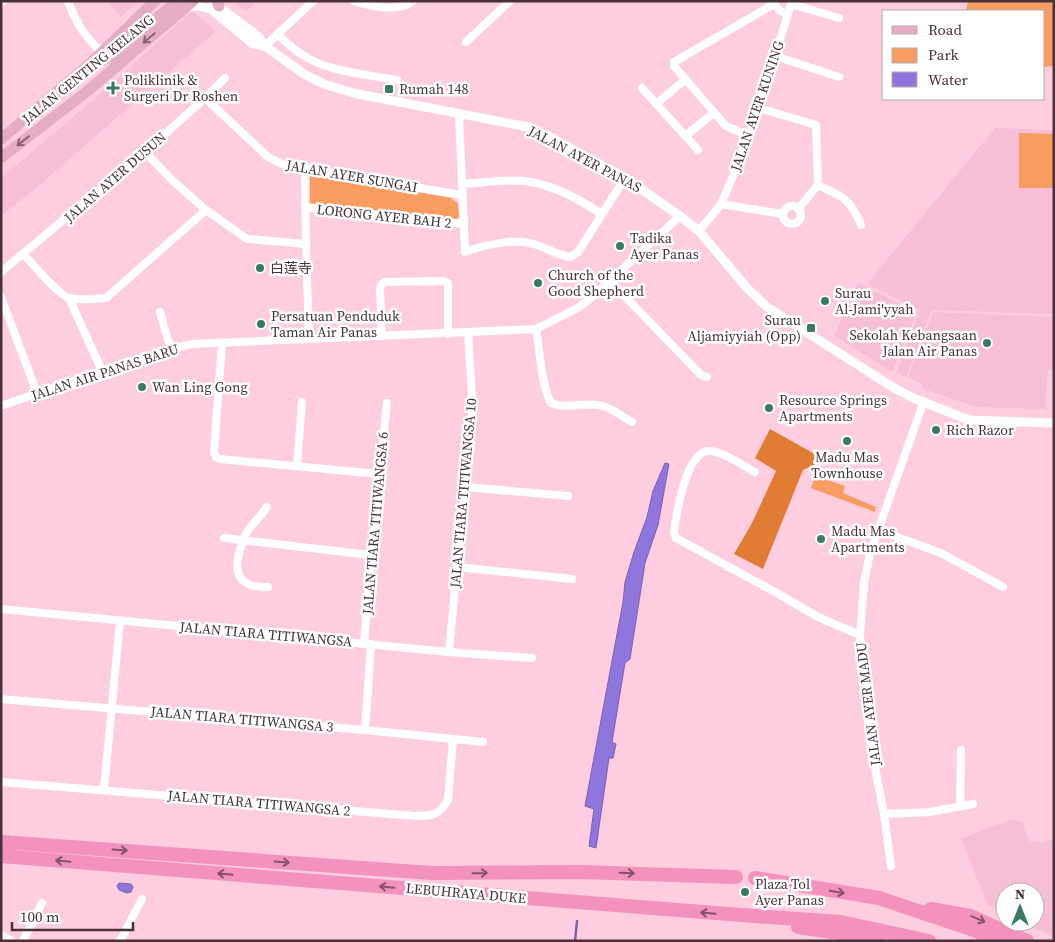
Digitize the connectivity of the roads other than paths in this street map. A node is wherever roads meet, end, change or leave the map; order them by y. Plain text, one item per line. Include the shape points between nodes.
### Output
1 (68, 1) edge
2 (155, 1) edge
3 (313, 1) edge
4 (354, 1) edge
5 (413, 1) edge
6 (510, 1) edge
7 (185, 3) edge
8 (216, 3) edge
9 (773, 3) edge
10 (792, 3) edge
11 (788, 14) junction
12 (839, 18) dead end
13 (278, 34) junction
14 (466, 42) dead end
15 (265, 46) junction
16 (775, 56) junction
17 (97, 57) junction
18 (839, 76) dead end
19 (225, 78) dead end
20 (686, 79) junction
21 (398, 80) dead end
22 (642, 88) dead end
23 (205, 98) junction
24 (656, 104) junction
25 (759, 108) junction
26 (459, 113) junction
27 (714, 113) junction
28 (685, 136) junction
29 (749, 136) junction
30 (1, 139) edge
31 (698, 150) dead end
32 (145, 152) junction
33 (1, 158) edge
34 (305, 168) junction
35 (625, 178) junction
36 (462, 184) junction
37 (818, 185) junction
38 (462, 195) junction
39 (721, 204) junction
40 (305, 207) junction
41 (798, 209) junction
42 (206, 210) junction
43 (602, 214) junction
44 (783, 214) junction
45 (680, 216) junction
46 (464, 224) junction
47 (862, 225) dead end
48 (699, 231) junction
49 (306, 244) junction
50 (24, 255) junction
51 (1, 272) edge
52 (610, 281) junction
53 (1, 297) edge
54 (69, 298) junction
55 (160, 312) dead end
56 (536, 329) junction
57 (468, 333) junction
58 (448, 334) junction
59 (382, 336) junction
60 (309, 339) junction
61 (222, 343) junction
62 (171, 350) junction
63 (102, 371) junction
64 (708, 377) dead end
65 (37, 393) junction
66 (302, 402) dead end
67 (924, 402) junction
68 (387, 403) dead end
69 (1, 406) edge
70 (632, 422) dead end
71 (1054, 423) edge
72 (297, 466) junction
73 (755, 472) dead end
74 (380, 474) junction
75 (466, 487) junction
76 (568, 496) dead end
77 (267, 507) dead end
78 (878, 530) junction
79 (224, 538) dead end
80 (244, 540) junction
81 (371, 555) junction
82 (456, 567) junction
83 (572, 579) dead end
84 (268, 587) dead end
85 (1003, 587) dead end
86 (1, 609) edge
87 (120, 621) junction
88 (860, 635) junction
89 (368, 644) junction
90 (449, 652) junction
91 (532, 658) dead end
92 (1, 699) edge
93 (111, 708) junction
94 (365, 730) junction
95 (453, 739) junction
96 (483, 742) dead end
97 (961, 750) dead end
98 (1, 782) edge
99 (104, 789) junction
100 (973, 804) dead end
101 (960, 806) junction
102 (884, 814) junction
103 (1, 842) edge
104 (1, 856) edge
105 (891, 866) dead end
106 (736, 877) dead end
107 (755, 878) dead end
108 (879, 898) junction
109 (142, 899) dead end
110 (42, 903) dead end
111 (741, 916) junction
112 (1, 935) edge
113 (12, 941) edge
114 (23, 941) edge
115 (120, 941) edge
116 (879, 941) edge
117 (929, 941) edge
118 (999, 941) edge
119 (1027, 941) edge

1 - 17 street
2 - 17 main road, JALAN GENTING KELANG
3 - 13 street
4 - 5 street via 396,8
6 - 14 street
7 - 15 street, JALAN AYER PANAS via 211,9 253,44
7 - 17 main road via 109,58
7 -> 33 main road, JALAN GENTING KELANG via 90,88
8 - 15 street, JALAN AYER PANAS
9 - 11 street
9 - 20 street via 676,60 674,66
10 - 11 street, JALAN AYER KUNING
10 - 12 street
11 - 16 street, JALAN AYER KUNING
13 - 15 street
13 - 21 street via 299,53 322,64
15 - 26 street, JALAN AYER PANAS via 324,84 353,93
16 - 18 street
16 - 25 street, JALAN AYER KUNING
17 - 30 main road, JALAN GENTING KELANG
19 - 23 street, JALAN AYER DUSUN
20 - 24 street
20 - 27 street
22 - 24 street
23 - 32 street, JALAN AYER DUSUN
23 - 34 street, JALAN AYER SUNGAI via 268,157 284,165
24 - 28 street
25 - 29 street, JALAN AYER KUNING
25 - 37 street via 816,125
26 - 35 street, JALAN AYER PANAS via 538,130
26 - 36 street
27 - 28 street
27 - 29 street via 726,126
28 - 31 street
29 - 39 street, JALAN AYER KUNING
32 - 42 street
32 - 50 street, JALAN AYER DUSUN
34 - 38 street, JALAN AYER SUNGAI
34 - 40 street
35 - 43 street
35 - 45 street, JALAN AYER PANAS
36 - 38 street
36 - 43 street via 523,181 550,186
37 - 41 street
37 - 47 street via 844,197
38 - 46 street
39 - 44 street
39 - 48 street, JALAN AYER KUNING
40 - 46 street, LORONG AYER BAH 2
40 - 49 street
41 - 44 street via 788,207
41 - 44 street via 801,217 795,224 786,222
42 - 49 street via 247,239
42 - 54 street via 106,298
43 - 46 street via 578,252 571,257 521,242 465,252
45 - 48 street, JALAN AYER PANAS
45 - 52 street, JALAN AIR PANAS BARU
48 - 67 street, JALAN AYER PANAS via 767,308 880,379
49 - 60 street
50 - 51 street, JALAN AYER DUSUN
50 - 54 street
52 - 56 street, JALAN AIR PANAS BARU via 576,309
52 - 64 street via 701,375
53 - 65 street
54 - 63 street
55 - 62 street
56 - 57 street, JALAN AIR PANAS BARU
56 - 70 street via 544,383 551,403 559,406 604,406
57 - 58 street, JALAN AIR PANAS BARU
57 - 75 street, JALAN TIARA TITIWANGSA 10 via 473,410 465,442
58 - 59 street, JALAN AIR PANAS BARU
58 - 59 street via 448,283 384,282 380,285
59 - 60 street, JALAN AIR PANAS BARU
60 - 61 street, JALAN AIR PANAS BARU
61 - 62 street, JALAN AIR PANAS BARU via 190,344
61 - 72 street via 216,457
62 - 63 street, JALAN AIR PANAS BARU
63 - 65 street, JALAN AIR PANAS BARU
65 - 69 street, JALAN AIR PANAS BARU
66 - 72 street
67 - 71 street, JALAN AYER PANAS via 969,420
67 - 78 street, JALAN AYER MADU
68 - 74 street, JALAN TIARA TITIWANGSA 6
72 - 74 street
73 - 88 street via 718,452 708,450 698,454 679,500 676,538 818,617
74 - 81 street, JALAN TIARA TITIWANGSA 6
75 - 76 street
75 - 82 street, JALAN TIARA TITIWANGSA 10
77 - 80 street
78 - 85 street via 941,553
78 - 88 street, JALAN AYER MADU via 864,583
79 - 80 street
80 - 81 street
80 - 84 street via 237,564 241,580 255,587
81 - 89 street, JALAN TIARA TITIWANGSA 6
82 - 83 street
82 - 90 street, JALAN TIARA TITIWANGSA 10
86 - 87 street, JALAN TIARA TITIWANGSA
87 - 89 street, JALAN TIARA TITIWANGSA
87 - 93 street
88 - 102 street, JALAN AYER MADU via 871,746
89 - 90 street, JALAN TIARA TITIWANGSA
89 - 94 street, JALAN TIARA TITIWANGSA 6
90 - 91 street, JALAN TIARA TITIWANGSA
92 - 93 street, JALAN TIARA TITIWANGSA 3
93 - 94 street, JALAN TIARA TITIWANGSA 3
93 - 99 street
94 - 95 street, JALAN TIARA TITIWANGSA 3
95 - 96 street, JALAN TIARA TITIWANGSA 3
95 - 99 street, JALAN TIARA TITIWANGSA 2 via 448,800 443,809 433,816
97 - 101 street
98 - 99 street, JALAN TIARA TITIWANGSA 2
100 - 101 street
101 - 102 street via 930,812
102 - 105 street, JALAN AYER MADU
103 -> 106 highway, LEBUHRAYA DUKE via 431,873 579,872
111 -> 104 highway, LEBUHRAYA DUKE
107 -> 108 highway
108 - 118 highway
108 -> 119 highway via 970,916
109 - 115 street
110 - 114 street
111 - 116 highway
111 - 117 highway, LEBUHRAYA DUKE via 840,922
112 - 113 street

